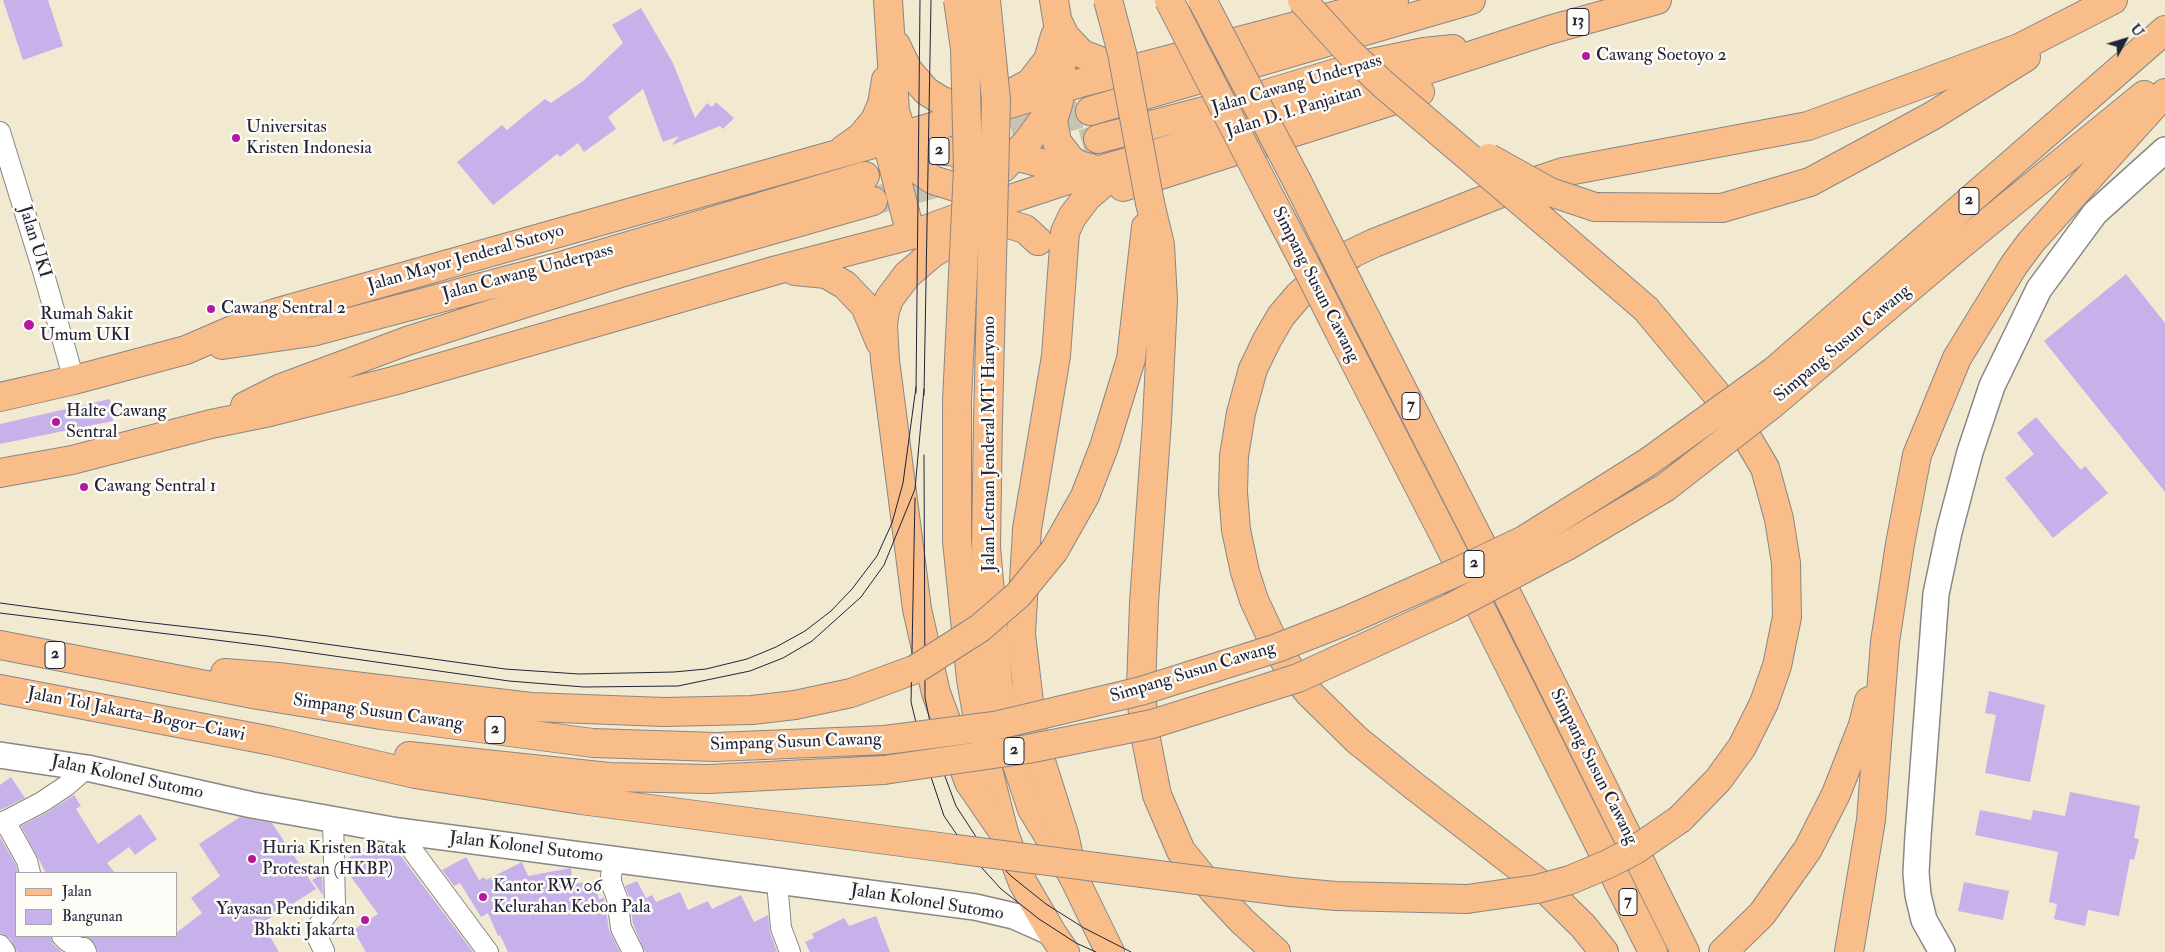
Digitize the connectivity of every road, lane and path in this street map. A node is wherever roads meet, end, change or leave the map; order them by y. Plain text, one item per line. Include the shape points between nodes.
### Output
1 (888, 0) edge
2 (958, 0) edge
3 (986, 0) edge
4 (1108, 0) edge
5 (1169, 0) edge
6 (1202, 0) edge
7 (1302, 0) edge
8 (1394, 0) edge
9 (1471, 0) edge
10 (1658, 0) edge
11 (2113, 0) edge
12 (2118, 0) edge
13 (1056, 11) edge
14 (890, 30) junction
15 (2165, 30) edge
16 (1499, 47) junction
17 (1160, 62) junction
18 (2165, 78) edge
19 (1069, 86) junction
20 (2165, 93) edge
21 (1090, 111) tunnel mouth
22 (1430, 123) junction
23 (0, 132) edge
24 (896, 138) junction
25 (1098, 139) tunnel mouth
26 (2165, 150) edge
27 (839, 153) junction
28 (1014, 156) junction
29 (1120, 164) junction
30 (1080, 176) junction
31 (989, 197) junction
32 (1150, 203) junction
33 (921, 232) junction
34 (1038, 241) junction
35 (777, 270) junction
36 (1061, 279) junction
37 (1060, 319) junction
38 (186, 350) junction
39 (885, 360) junction
40 (74, 380) junction
41 (0, 397) edge
42 (211, 424) junction
43 (72, 460) junction
44 (0, 473) edge
45 (0, 491) edge
46 (1885, 642) junction
47 (0, 645) edge
48 (109, 665) junction
49 (0, 689) edge
50 (272, 741) junction
51 (0, 754) edge
52 (87, 768) junction
53 (333, 820) junction
54 (3, 822) edge
55 (398, 831) junction
56 (1004, 833) junction
57 (615, 860) junction
58 (30, 872) edge
59 (1073, 876) junction
60 (777, 882) junction
61 (1925, 894) junction
62 (63, 937) edge
63 (1058, 943) edge
64 (0, 945) edge
65 (1728, 948) edge
66 (324, 951) dead end
67 (5, 952) edge
68 (86, 952) edge
69 (488, 952) edge
70 (633, 952) edge
71 (790, 952) edge
72 (1110, 952) edge
73 (1276, 952) edge
74 (1604, 952) edge
75 (1653, 952) edge
76 (1685, 952) edge
77 (1849, 952) edge
78 (1942, 952) edge
79 (1957, 952) edge

1 - 14 main road, 2
2 - 56 main road, Jalan Letnan Jenderal MT Haryono, bridge via 964,49 968,169 957,401 957,541 970,669 984,754
3 - 59 main road, Jalan Letnan Jenderal MT Haryono, bridge via 996,100 986,547 998,682 1008,738 1032,809
4 - 32 main road, bridge via 1122,53
5 - 75 main road, Simpang Susun Cawang / 7, bridge
6 - 76 main road, Simpang Susun Cawang / 7, bridge via 1525,630
7 - 22 main road, bridge via 1350,53
8 - 17 main road
9 - 21 main road, Jalan Cawang Underpass
10 - 16 main road, Jalan D. I. Panjaitan / 13
11 - 74 main road via 2019,48 1808,126 1563,172 1382,240 1353,253 1317,279 1281,316 1267,340 1253,369 1240,413 1233,492 1236,530 1245,572 1274,643 1309,693 1358,740 1538,882 1583,926
12 - 22 main road, bridge via 1932,116 1810,182 1722,208 1595,206 1550,192
13 - 14 main road via 1052,52 1048,60 1030,83 987,103 968,105 942,101 918,84 903,62
13 - 17 main road via 1065,36 1073,46 1094,60 1118,65
13 - 19 main road
14 - 24 main road, 2 via 895,111 900,127
14 - 27 main road via 885,95 879,112 861,137
15 - 48 main road, Simpang Susun Cawang / 2, bridge via 1774,371 1648,462 1524,540 1459,571 1277,648 1141,691 994,726 885,740 716,747 593,743 381,715 258,695
16 - 25 main road, Jalan Cawang Underpass via 1424,52 1385,60
16 - 29 main road, Jalan D. I. Panjaitan
16 - 36 main road via 1448,81 1401,99 1145,179 1108,194 1081,224
17 - 19 main road
18 - 50 main road, Simpang Susun Cawang / 2, bridge via 1770,406 1666,487 1566,546 1450,608 1298,678 1152,724 1028,749 884,770 709,780 609,777
19 - 24 main road
19 - 28 main road
19 - 29 main road via 1053,120 1057,142 1063,152 1087,168
20 - 46 main road via 2031,242 1958,358 1917,455
22 - 50 main road, bridge via 1646,310 1719,397 1765,468 1786,563 1787,617 1777,666 1764,703 1742,747 1718,780 1680,819 1635,850 1570,880 1537,889 1467,899 1336,896 581,800 416,774
23 - 40 street, Jalan UKI
24 - 27 main road, Jalan Mayor Jenderal Sutoyo
24 - 28 main road, 2 via 932,150
24 - 31 main road via 925,176
24 - 33 main road
26 - 61 street via 2090,220 2038,289 1992,386 1970,452 1936,594 1916,873
27 - 38 main road, Jalan Mayor Jenderal Sutoyo via 275,313
28 - 30 main road, 2
28 - 31 main road
29 - 30 main road, Jalan D. I. Panjaitan
29 - 36 main road via 1072,217 1063,239
30 - 31 main road, Jalan D. I. Panjaitan
31 - 33 main road via 956,211
31 - 34 main road via 1024,218
32 - 48 main road, bridge via 1131,359 1085,496 1054,551 1018,595 980,628 916,669 851,693 795,705 752,710 664,712 531,707 278,677
32 - 73 main road via 1160,245 1163,300 1144,603 1141,675 1144,729 1157,795 1181,851 1208,885
33 - 35 main road
34 - 37 main road via 1053,272
34 - 39 main road via 1015,224 995,224 960,237 933,254 908,275 890,299 883,325
35 - 39 main road via 818,272 845,284 865,306
35 - 42 main road via 393,382
36 - 37 main road
37 - 59 main road via 1027,529 1022,634 1035,749 1064,834
38 - 40 main road, Jalan Mayor Jenderal Sutoyo
38 - 42 main road, Jalan Cawang Underpass via 312,332 869,188 624,272 407,341 282,388
39 - 56 main road via 917,608 936,693 969,782
40 - 41 main road, Jalan Mayor Jenderal Sutoyo
42 - 43 main road
43 - 44 main road
43 - 45 main road
46 - 65 main road via 1862,726 1824,820 1786,882 1762,914
46 - 77 main road via 1871,820
47 - 48 main road, 2
49 - 50 main road, Jalan Tol Jakarta–Bogor–Ciawi / 2
51 - 52 street, Jalan Kolonel Sutomo
52 - 53 street, Jalan Kolonel Sutomo
52 - 54 street via 50,797
53 - 55 street, Jalan Kolonel Sutomo
53 - 66 street via 335,904 318,926 317,936
54 - 58 street via 27,861
55 - 57 street, Jalan Kolonel Sutomo
55 - 69 street
56 - 63 main road, Jalan Letnan Jenderal MT Haryono via 1023,882
57 - 60 street, Jalan Kolonel Sutomo
57 - 70 street via 610,882 617,898 622,928
59 - 72 main road, Jalan Letnan Jenderal MT Haryono
60 - 63 street, Jalan Kolonel Sutomo via 975,907 1014,916
60 - 71 street via 781,928
61 - 78 street via 1924,920
61 - 79 street
62 - 68 street
64 - 67 street

